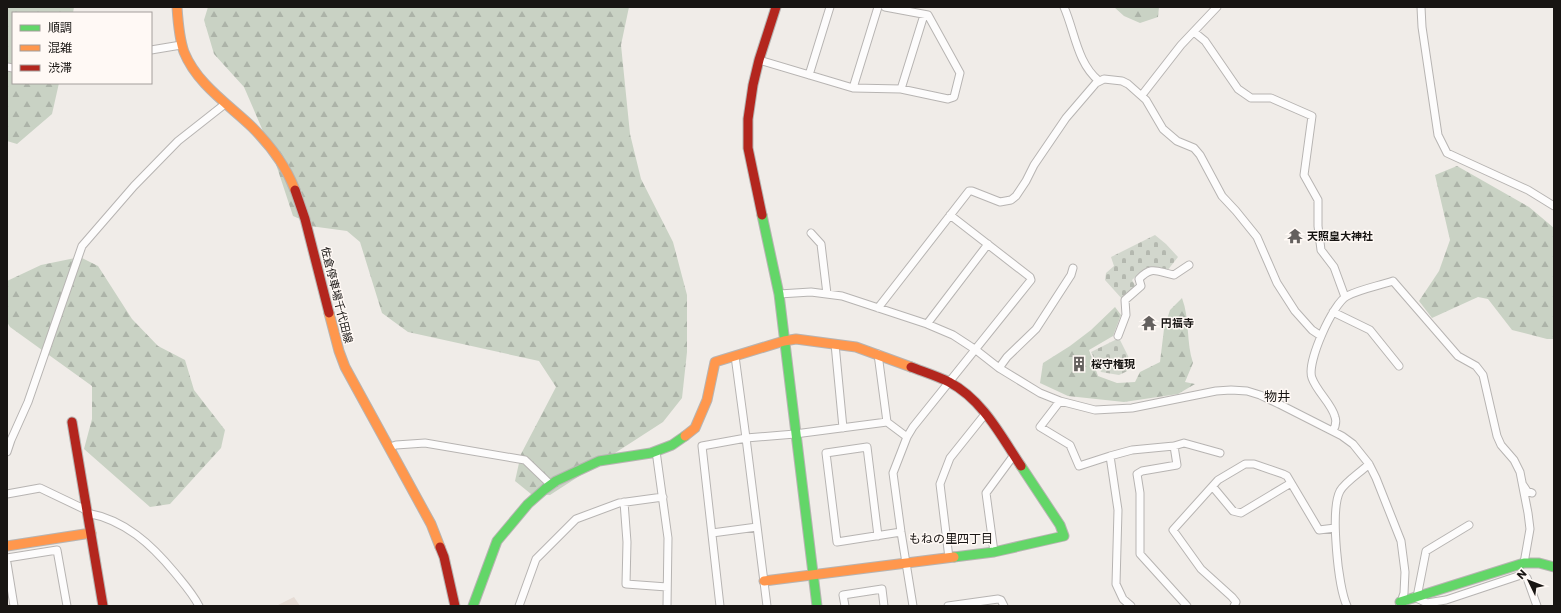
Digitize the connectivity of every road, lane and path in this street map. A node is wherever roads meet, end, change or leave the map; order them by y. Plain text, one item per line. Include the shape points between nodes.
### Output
1 (178, 7) edge
2 (776, 7) edge
3 (830, 7) edge
4 (878, 7) edge
5 (885, 7) edge
6 (1064, 7) edge
7 (1217, 7) edge
8 (1421, 7) edge
9 (924, 15) junction
10 (1194, 32) junction
11 (181, 45) junction
12 (152, 50) edge
13 (759, 60) junction
14 (809, 75) junction
15 (1099, 81) junction
16 (853, 88) junction
17 (900, 89) junction
18 (1142, 95) junction
19 (225, 104) junction
20 (1554, 206) edge
21 (950, 215) junction
22 (811, 233) dead end
23 (988, 244) junction
24 (1189, 265) dead end
25 (1073, 268) dead end
26 (779, 294) junction
27 (827, 294) junction
28 (1345, 297) junction
29 (878, 308) junction
30 (1333, 312) junction
31 (927, 324) junction
32 (1118, 336) dead end
33 (1321, 336) junction
34 (784, 341) junction
35 (835, 344) junction
36 (976, 350) junction
37 (878, 354) junction
38 (734, 356) junction
39 (1399, 366) dead end
40 (999, 368) junction
41 (949, 382) junction
42 (1060, 401) junction
43 (986, 413) junction
44 (72, 422) dead end
45 (887, 422) junction
46 (843, 428) junction
47 (1333, 431) junction
48 (795, 434) junction
49 (907, 437) junction
50 (746, 438) junction
51 (9, 439) edge
52 (1174, 446) junction
53 (390, 447) junction
54 (656, 451) junction
55 (7, 452) edge
56 (1220, 453) dead end
57 (1014, 455) junction
58 (1110, 456) junction
59 (1369, 464) junction
60 (1291, 483) junction
61 (550, 485) junction
62 (1522, 485) junction
63 (1213, 486) junction
64 (1532, 493) dead end
65 (7, 494) edge
66 (662, 497) junction
67 (624, 502) junction
68 (87, 512) junction
69 (1469, 525) dead end
70 (757, 527) junction
71 (1335, 528) junction
72 (901, 532) junction
73 (91, 533) junction
74 (712, 533) junction
75 (878, 536) junction
76 (7, 546) edge
77 (994, 552) junction
78 (7, 558) edge
79 (949, 558) junction
80 (7, 562) edge
81 (906, 563) junction
82 (1524, 563) junction
83 (1554, 567) edge
84 (814, 575) junction
85 (764, 582) junction
86 (667, 587) junction
87 (1415, 597) junction
88 (1397, 604) edge
89 (14, 606) edge
90 (67, 606) edge
91 (103, 606) edge
92 (199, 606) edge
93 (455, 606) edge
94 (473, 606) edge
95 (519, 606) edge
96 (667, 606) edge
97 (720, 606) edge
98 (767, 606) edge
99 (817, 606) edge
100 (844, 606) edge
101 (884, 606) edge
102 (913, 606) edge
103 (953, 606) edge
104 (1004, 606) edge
105 (1131, 606) edge
106 (1187, 606) edge
107 (1234, 606) edge
108 (1348, 606) edge
109 (1537, 606) edge

1 - 11 street, 佐倉停車場千代田線
2 - 13 street
3 - 14 street
4 - 16 street
5 - 9 street
6 - 15 street via 1083,62 1090,74
7 - 10 street
8 - 20 street via 1438,135 1447,153 1528,190
9 - 17 street
9 - 17 street via 928,15 960,73 954,97 948,99
10 - 18 street
10 - 28 street via 1205,41 1238,89 1251,98 1272,98 1312,116 1304,175 1318,200 1321,250 1334,267
11 - 12 street
11 - 19 street, 佐倉停車場千代田線 via 193,70
13 - 14 street
13 - 26 street via 748,119 748,148
14 - 16 street
15 - 18 street via 1122,81
15 - 21 street via 1066,118 1016,196 1000,202 969,191
16 - 17 street
18 - 33 street via 1164,129 1177,141 1194,148 1200,155 1222,196 1257,237 1277,282 1296,312
19 - 51 street via 178,141 134,186 82,246 28,402
19 - 53 street, 佐倉停車場千代田線 via 268,144 294,188 307,222 339,351
21 - 23 street
21 - 29 street
22 - 27 street via 821,244
23 - 31 street
23 - 36 street via 1031,280
24 - 32 street via 1174,275 1152,270 1146,272 1140,279 1141,286 1125,300 1126,315
25 - 40 street via 1036,329
26 - 27 street
26 - 34 street
27 - 29 street via 842,296
28 - 30 street
28 - 62 street via 1393,281 1458,356 1476,366 1483,376 1497,436 1514,460 1520,472
29 - 31 street
30 - 33 street
30 - 39 street via 1370,330
31 - 36 street via 953,335
33 - 47 street via 1313,359 1311,376 1336,418
34 - 35 street
34 - 38 street
34 - 48 street
35 - 37 street
35 - 46 street
36 - 40 street
36 - 41 street
37 - 41 street
37 - 45 street
38 - 50 street
38 - 54 street via 715,362 707,400 694,428 672,445
40 - 42 street via 1040,393
41 - 43 street
41 - 49 street
42 - 47 street via 1095,410 1132,408 1216,391 1247,391
42 - 58 street via 1040,427 1070,445 1079,466
43 - 57 street
43 - 79 street via 950,458 940,484
44 - 68 street
45 - 46 street
45 - 49 street
46 - 48 street
47 - 59 street via 1353,444
48 - 50 street
48 - 84 street
49 - 72 street via 893,473
50 - 70 street
50 - 74 street via 702,446
51 - 55 street
52 - 56 street via 1184,443
52 - 58 street via 1132,450
52 - 106 street via 1177,465 1137,474 1140,493 1140,554
53 - 61 street via 425,443 525,460
53 - 93 street, 佐倉停車場千代田線 via 441,546
54 - 61 street via 599,461
54 - 66 street
57 - 77 street via 986,492
57 - 77 street via 1060,525 1064,536
58 - 105 street via 1118,510 1116,584 1123,599
59 - 71 street via 1339,492
59 - 88 street via 1401,541 1405,572 1404,593
60 - 63 street via 1284,474 1254,464 1245,464 1218,480
60 - 63 street via 1241,513 1233,511
60 - 71 street via 1319,530
61 - 94 street via 528,504 497,540
62 - 64 street
62 - 82 street via 1530,529
63 - 107 street via 1173,530 1201,568 1232,597 1236,602
65 - 68 street via 40,488
66 - 67 street
66 - 86 street via 668,538
67 - 86 street via 627,542 626,584
67 - 95 street via 576,519 536,559
68 - 73 street
68 - 92 street via 109,518 146,542 163,559
69 - 87 street via 1426,551
70 - 74 street
70 - 85 street
71 - 108 street via 1340,580
72 - 75 street
72 - 81 street
73 - 76 street
73 - 91 street
74 - 97 street
75 - 75 street via 838,542 826,453 867,447
77 - 79 street
78 - 90 street via 57,550
79 - 81 street
80 - 89 street
81 - 84 street
81 - 102 street
82 - 83 street via 1543,562
82 - 87 street
84 - 85 street
84 - 99 street
85 - 98 street
86 - 96 street
87 - 88 street
87 - 109 street via 1427,603 1446,600 1521,575 1527,578
100 - 101 street via 843,595 882,590
103 - 104 street via 998,599

